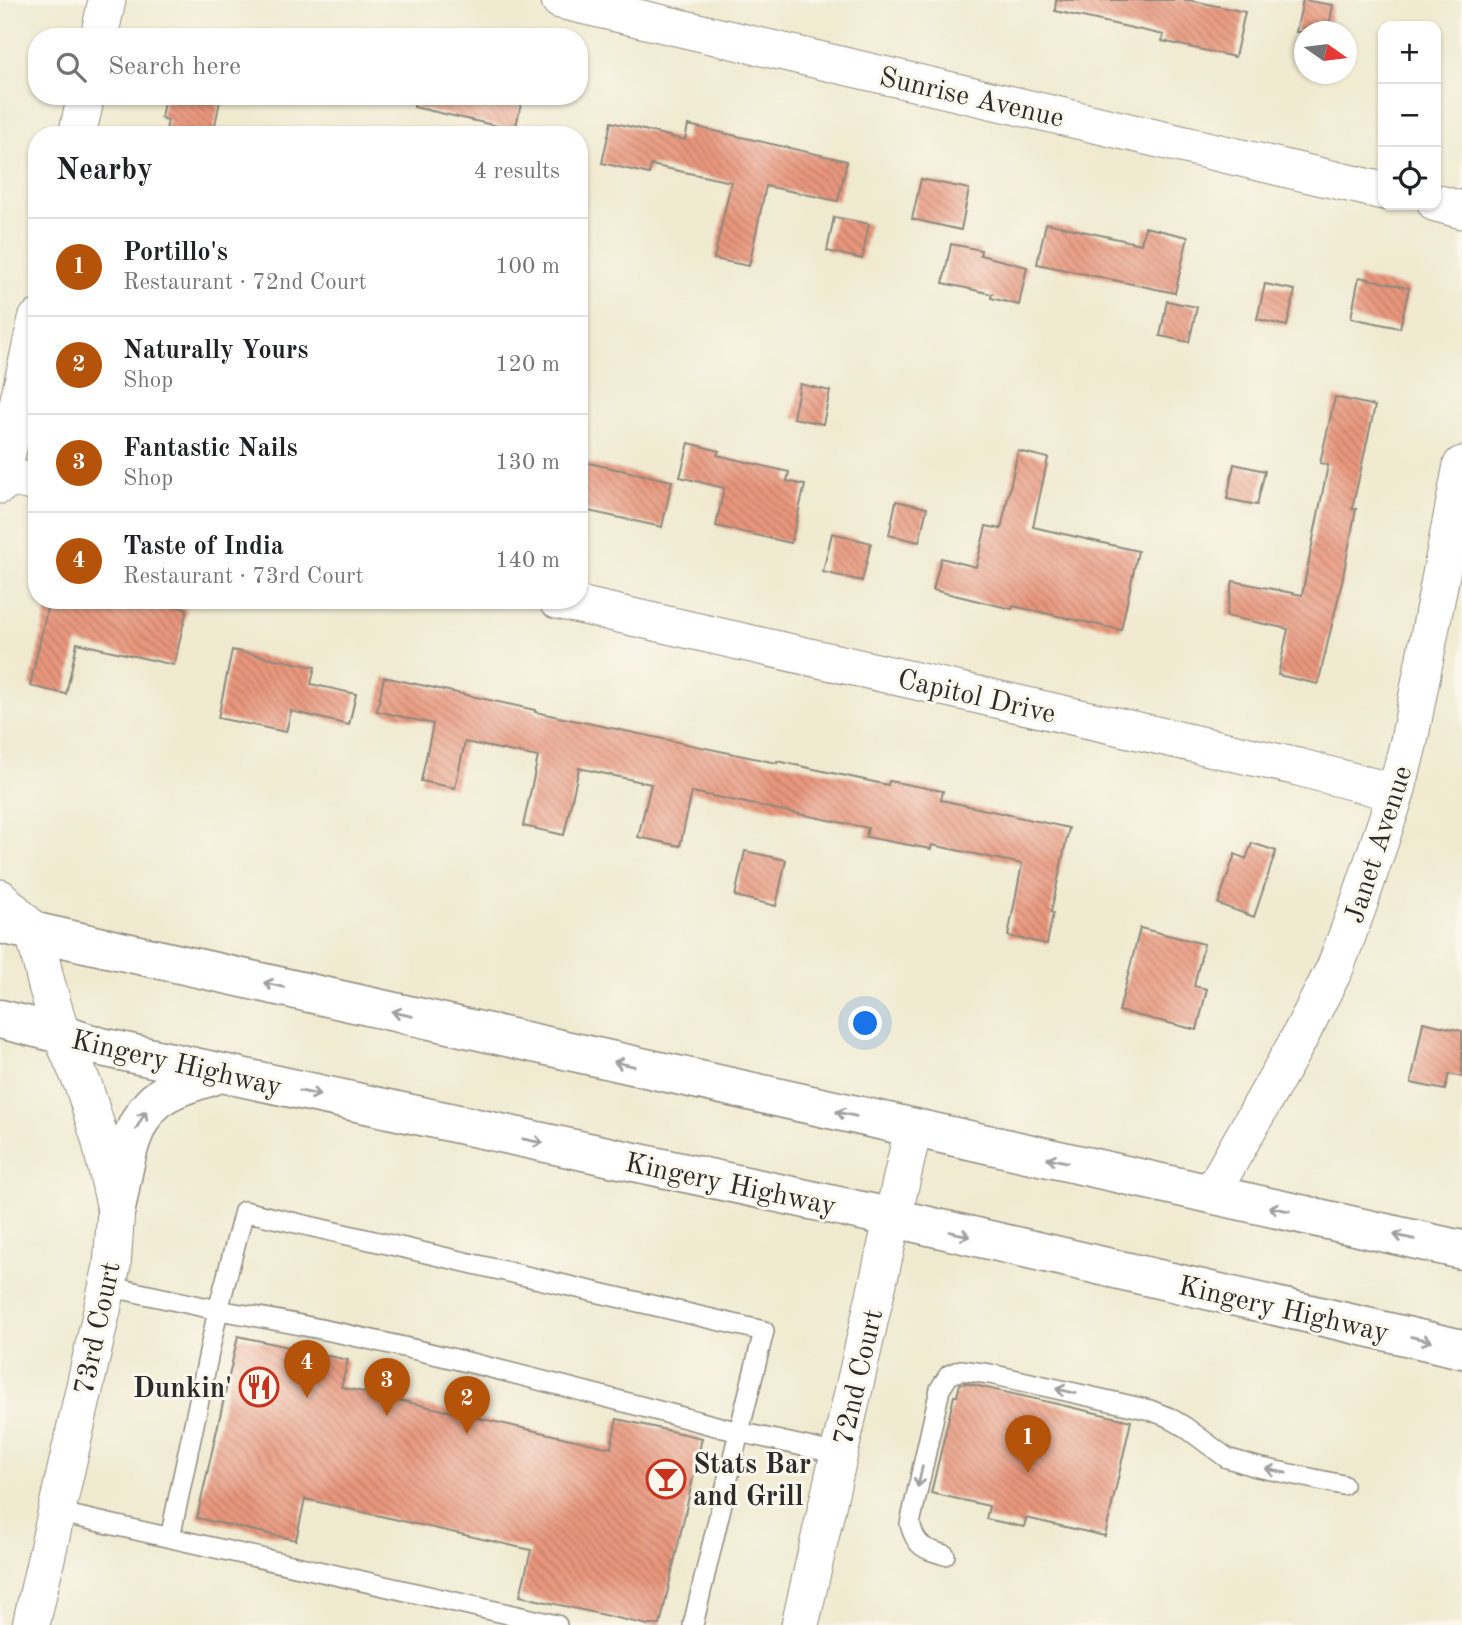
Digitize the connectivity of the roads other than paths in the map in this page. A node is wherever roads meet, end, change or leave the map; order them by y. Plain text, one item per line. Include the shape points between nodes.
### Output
1 (107, 0) edge
2 (561, 0) edge
3 (101, 28) edge
4 (84, 105) edge
5 (79, 126) edge
6 (1378, 190) edge
7 (1441, 205) edge
8 (1462, 209) edge
9 (28, 380) edge
10 (1462, 465) edge
11 (13, 482) edge
12 (1457, 523) edge
13 (588, 607) edge
14 (1396, 793) junction
15 (0, 898) edge
16 (17, 928) edge
17 (0, 1019) edge
18 (61, 1034) junction
19 (220, 1073) junction
20 (913, 1129) junction
21 (1211, 1194) junction
22 (116, 1209) junction
23 (894, 1219) junction
24 (1462, 1250) edge
25 (107, 1286) junction
26 (218, 1310) junction
27 (1462, 1349) edge
28 (738, 1432) junction
29 (839, 1454) junction
30 (1343, 1485) dead end
31 (56, 1512) junction
32 (170, 1538) junction
33 (945, 1555) dead end
34 (31, 1625) edge
35 (556, 1625) edge
36 (693, 1625) edge
37 (800, 1625) edge

1 - 3 street
2 - 6 street, Sunrise Avenue
4 - 5 street
7 - 8 street
9 - 11 street
10 - 12 street, Janet Avenue
12 - 14 street, Janet Avenue
13 - 14 street, Capitol Drive
14 - 21 street, Janet Avenue via 1335,968
15 - 16 street
16 - 18 street, 73rd Court via 46,982
20 -> 16 highway
17 - 18 highway, Kingery Highway
18 - 19 highway, Kingery Highway
18 - 22 street, 73rd Court via 84,1087
22 -> 19 highway via 140,1118 159,1097
19 -> 23 highway, Kingery Highway
21 -> 20 highway
20 - 23 street, 72nd Court
24 -> 21 highway
22 - 25 street, 73rd Court
23 -> 27 highway, Kingery Highway
23 - 29 street, 72nd Court
25 - 26 lane
25 - 31 street, 73rd Court
26 - 28 lane via 308,1325 475,1364
26 - 28 lane via 244,1211 764,1331
26 - 32 lane
28 - 29 lane
28 - 36 lane
29 - 37 street, 72nd Court
30 -> 33 lane via 1227,1458 1168,1416 1150,1410 961,1370 949,1375 940,1389 910,1524 914,1540
31 - 32 lane
31 - 34 street, 73rd Court
32 - 35 lane

